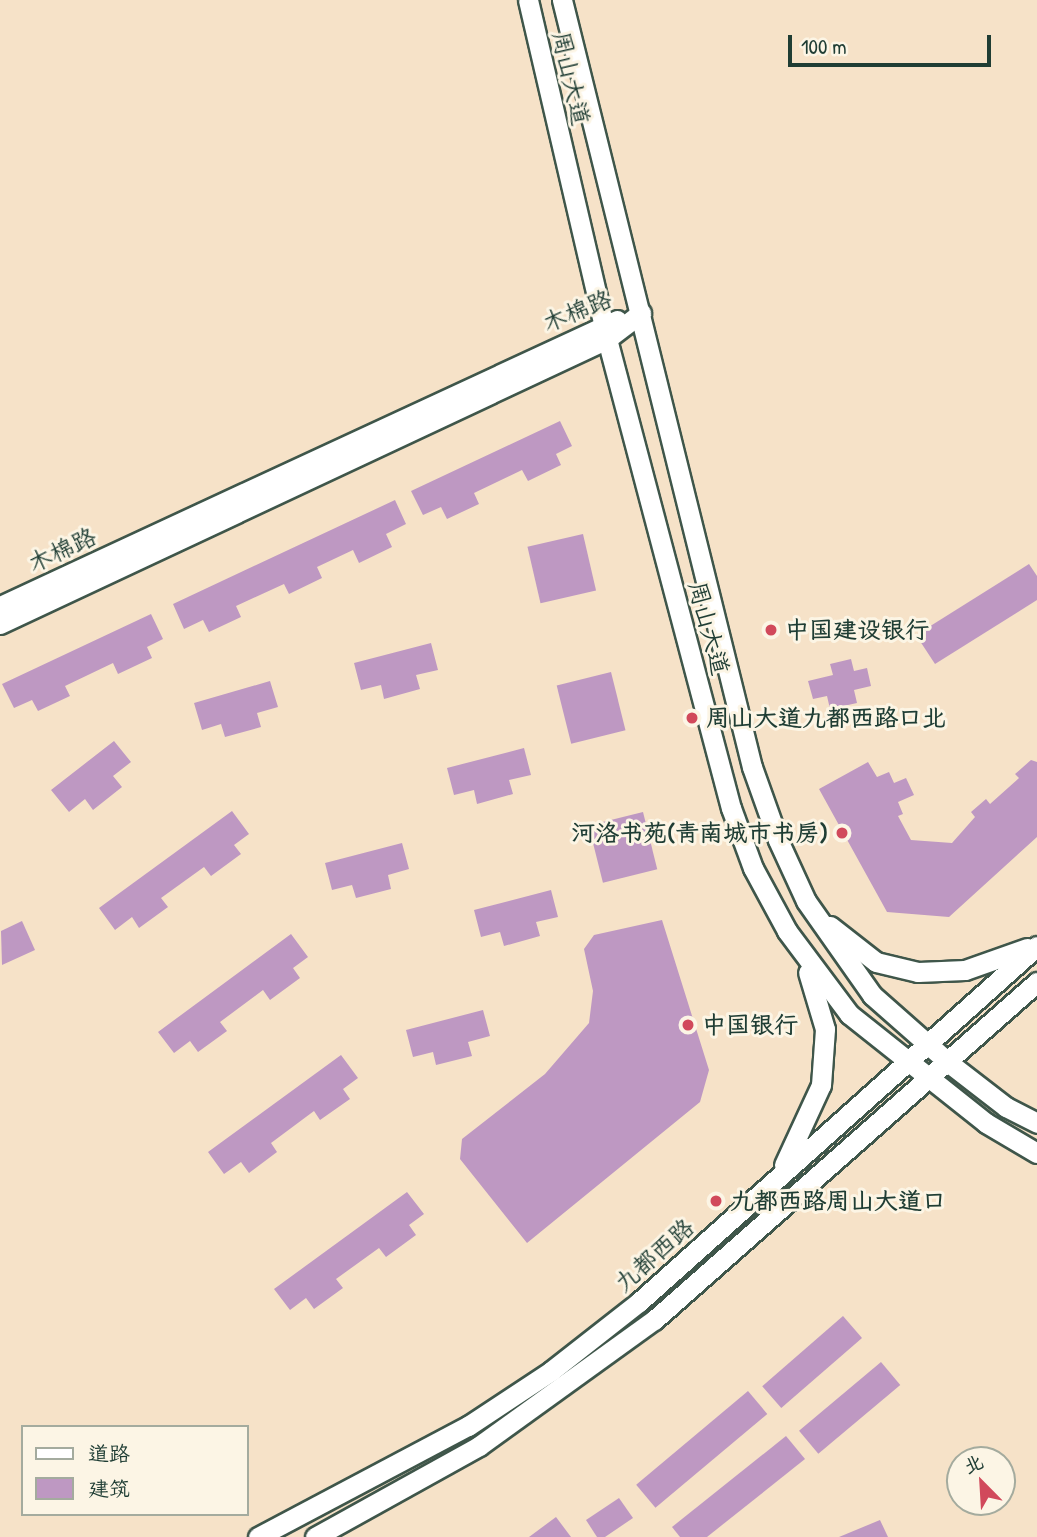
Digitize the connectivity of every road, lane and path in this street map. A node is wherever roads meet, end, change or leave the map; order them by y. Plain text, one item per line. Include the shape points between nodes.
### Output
1 (527, 0) edge
2 (562, 0) edge
3 (641, 313) junction
4 (606, 331) junction
5 (0, 606) edge
6 (0, 624) edge
7 (806, 901) junction
8 (787, 931) junction
9 (1037, 945) edge
10 (1037, 982) edge
11 (928, 1045) junction
12 (908, 1062) junction
13 (949, 1063) junction
14 (930, 1080) junction
15 (1037, 1123) edge
16 (1037, 1153) edge
17 (778, 1177) junction
18 (258, 1537) edge
19 (315, 1537) edge

1 - 4 main road, 周山大道
2 - 3 main road, 周山大道
3 - 4 main road, 木棉路
3 - 7 main road, 周山大道 via 752,766
4 - 5 main road, 木棉路
4 - 6 main road, 木棉路
4 - 8 main road, 周山大道 via 731,808 758,878
7 - 9 main road via 857,950 894,968 965,970
7 - 11 main road, 周山大道 via 857,977
8 - 12 main road, 周山大道 via 849,1014
8 - 17 main road via 813,980 825,1029 821,1085
9 - 11 main road, 九都西路
10 - 13 main road, 九都西路
11 - 12 main road, 九都西路
11 - 13 main road, 周山大道
12 - 14 main road, 周山大道
12 - 17 main road, 九都西路
13 - 14 main road, 九都西路
13 - 15 main road, 周山大道 via 1006,1107
14 - 16 main road, 周山大道 via 986,1123
14 - 19 main road, 九都西路 via 654,1320 564,1388 479,1446
17 - 18 main road, 九都西路 via 639,1302 551,1371 468,1426

